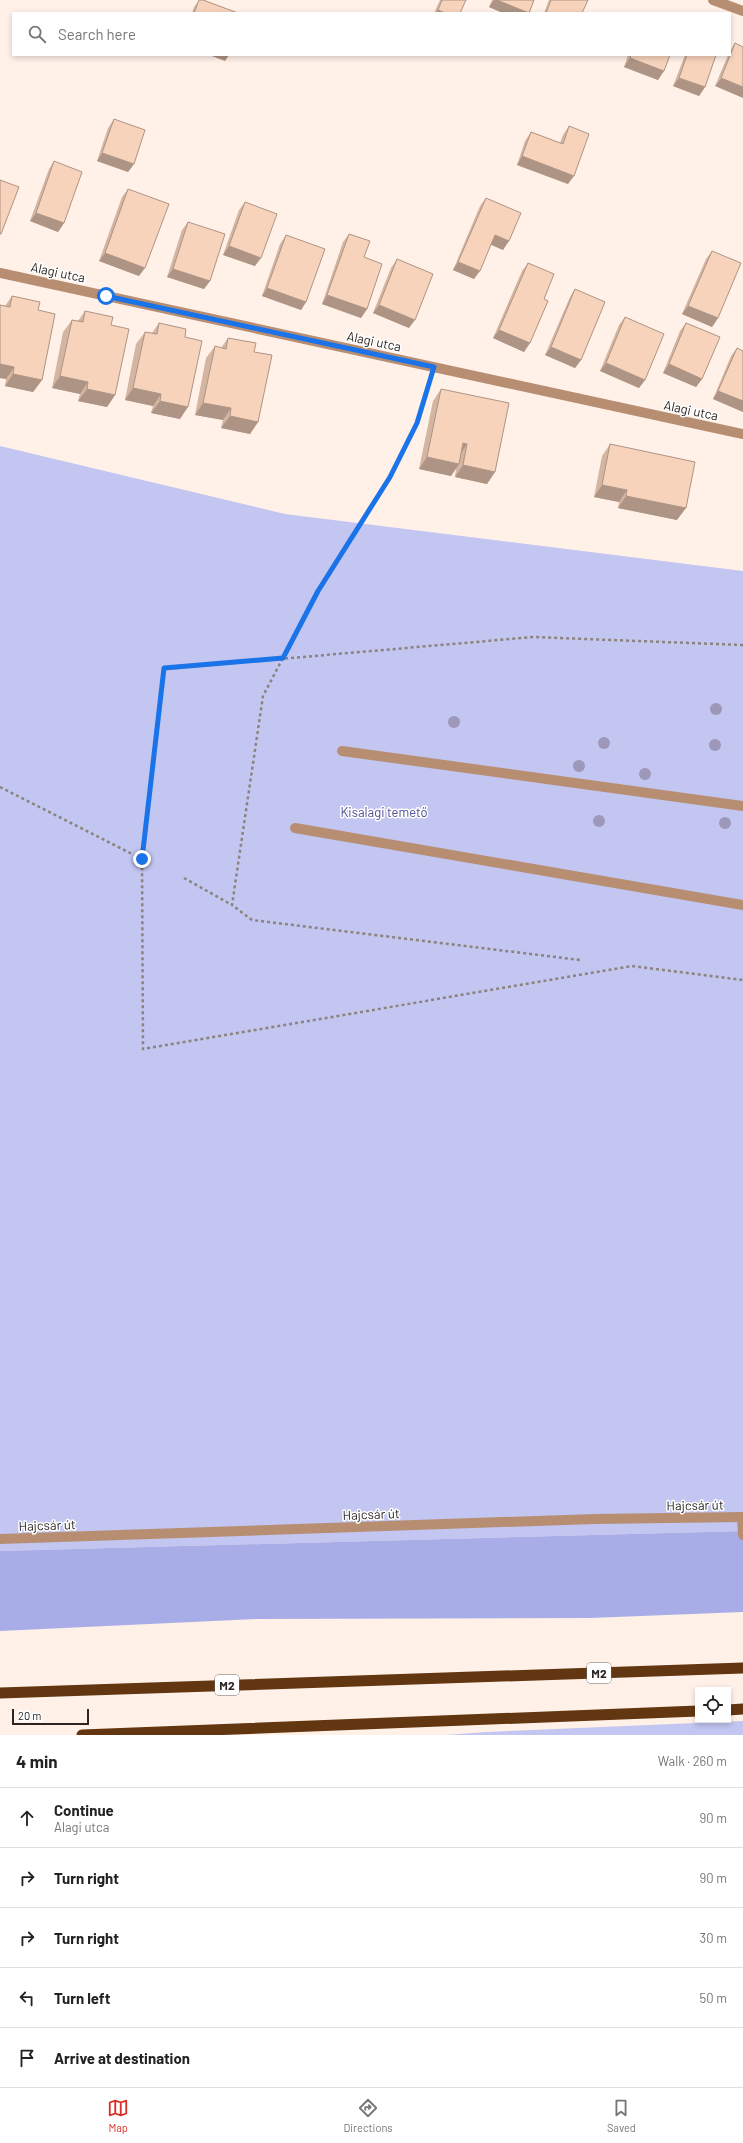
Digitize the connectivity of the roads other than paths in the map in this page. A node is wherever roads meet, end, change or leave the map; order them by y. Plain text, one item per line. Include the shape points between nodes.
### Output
1 (713, 0) edge
2 (743, 12) edge
3 (0, 272) edge
4 (743, 434) edge
5 (342, 751) dead end
6 (743, 806) edge
7 (295, 828) dead end
8 (743, 905) edge
9 (743, 1517) edge
10 (743, 1536) edge
11 (0, 1539) edge
12 (743, 1668) edge
13 (0, 1693) edge
14 (743, 1709) edge
15 (731, 1710) edge
16 (695, 1711) edge
17 (82, 1735) edge

1 - 2 street
3 - 4 street, Alagi utca
5 - 6 street
7 - 8 street
9 - 10 street
9 - 11 street, Hajcsár út via 595,1519
12 - 13 highway, M2
14 - 15 highway
16 - 17 highway

